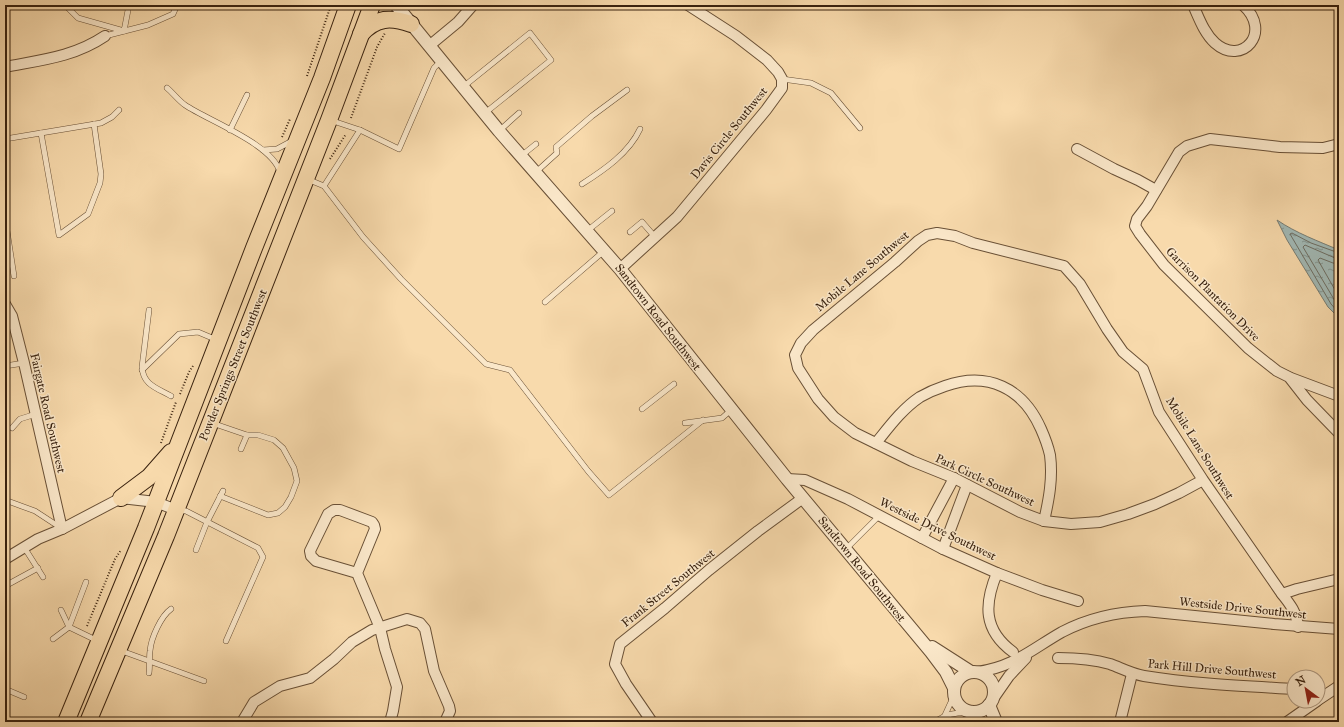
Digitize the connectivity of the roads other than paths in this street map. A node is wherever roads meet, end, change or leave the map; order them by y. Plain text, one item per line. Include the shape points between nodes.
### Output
1 (65, 5) edge
2 (129, 5) edge
3 (176, 5) edge
4 (348, 5) edge
5 (372, 5) edge
6 (396, 5) edge
7 (473, 5) edge
8 (688, 5) edge
9 (1193, 5) edge
10 (1243, 5) edge
11 (411, 24) junction
12 (124, 31) junction
13 (361, 34) junction
14 (105, 36) joint
15 (429, 46) junction
16 (441, 61) junction
17 (5, 66) edge
18 (782, 79) junction
19 (463, 87) junction
20 (167, 88) dead end
21 (627, 90) dead end
22 (247, 95) dead end
23 (119, 110) dead end
24 (485, 113) junction
25 (519, 113) dead end
26 (329, 120) junction
27 (94, 124) junction
28 (860, 128) dead end
29 (640, 129) dead end
30 (230, 130) junction
31 (360, 130) junction
32 (499, 131) junction
33 (41, 133) junction
34 (298, 137) junction
35 (5, 139) edge
36 (536, 144) dead end
37 (1339, 144) edge
38 (1077, 149) dead end
39 (263, 150) junction
40 (521, 156) junction
41 (536, 172) junction
42 (306, 179) junction
43 (281, 180) junction
44 (582, 184) dead end
45 (324, 186) junction
46 (1156, 190) junction
47 (612, 211) dead end
48 (5, 218) edge
49 (588, 231) junction
50 (630, 232) dead end
51 (655, 237) junction
52 (604, 250) junction
53 (620, 269) junction
54 (14, 276) dead end
55 (545, 302) dead end
56 (5, 304) edge
57 (149, 310) dead end
58 (8, 317) edge
59 (218, 340) junction
60 (795, 355) joint
61 (24, 363) junction
62 (5, 366) edge
63 (142, 370) junction
64 (1289, 377) junction
65 (674, 384) dead end
66 (171, 396) dead end
67 (1339, 396) edge
68 (642, 409) dead end
69 (732, 410) junction
70 (36, 414) junction
71 (703, 420) junction
72 (211, 422) junction
73 (686, 423) dead end
74 (12, 428) dead end
75 (1339, 433) edge
76 (248, 435) junction
77 (876, 443) junction
78 (178, 445) junction
79 (241, 448) dead end
80 (954, 478) junction
81 (787, 479) junction
82 (1202, 480) junction
83 (967, 484) junction
84 (121, 498) junction
85 (804, 498) junction
86 (5, 500) edge
87 (156, 502) junction
88 (176, 510) junction
89 (880, 515) junction
90 (1044, 521) junction
91 (207, 522) junction
92 (62, 529) junction
93 (922, 538) junction
94 (24, 547) junction
95 (943, 549) junction
96 (196, 550) dead end
97 (846, 550) junction
98 (5, 558) edge
99 (38, 568) junction
100 (357, 573) junction
101 (997, 573) junction
102 (43, 577) dead end
103 (1339, 579) edge
104 (86, 582) dead end
105 (5, 586) edge
106 (1282, 594) junction
107 (1078, 601) dead end
108 (171, 609) dead end
109 (61, 610) dead end
110 (1298, 626) junction
111 (69, 627) junction
112 (380, 628) junction
113 (1339, 629) edge
114 (916, 634) junction
115 (100, 638) junction
116 (53, 639) dead end
117 (226, 641) dead end
118 (118, 650) junction
119 (1033, 651) junction
120 (1012, 652) dead end
121 (1058, 658) dead end
122 (150, 662) junction
123 (974, 672) junction
124 (149, 673) dead end
125 (1132, 674) junction
126 (204, 682) dead end
127 (1339, 686) edge
128 (5, 688) edge
129 (1286, 688) edge
130 (954, 691) junction
131 (1326, 694) edge
132 (24, 697) dead end
133 (991, 702) junction
134 (1304, 709) edge
135 (972, 712) junction
136 (945, 715) junction
137 (66, 722) edge
138 (88, 722) edge
139 (242, 722) edge
140 (390, 722) edge
141 (445, 722) edge
142 (652, 722) edge
143 (935, 722) edge
144 (984, 722) edge
145 (996, 722) edge
146 (1120, 722) edge
147 (1286, 722) edge

1 - 12 lane via 78,18
2 - 12 lane
3 - 12 lane via 173,14 148,25
4 - 34 main road, Powder Springs Street Southwest
5 - 13 main road, Powder Springs Street Southwest
6 - 11 street, Sandtown Road Southwest
7 - 15 street via 458,22
8 - 18 street via 736,36 774,68
9 - 10 street via 1208,35 1222,48 1230,51 1245,48 1256,34 1256,26
11 - 13 main road via 398,20 382,20 370,25
11 - 15 street, Sandtown Road Southwest
12 - 14 lane
13 - 26 main road, Powder Springs Street Southwest
14 - 17 street via 76,52
15 - 16 street, Sandtown Road Southwest
16 - 19 street, Sandtown Road Southwest
16 - 31 lane via 434,68 399,149
18 - 28 lane via 811,83 831,93
18 - 51 street, Davis Circle Southwest via 782,88 766,110 677,217
19 - 24 street, Sandtown Road Southwest
19 - 24 lane via 530,33 551,60
20 - 30 lane via 184,104
21 - 41 lane via 592,116 556,148 557,153
22 - 30 lane
23 - 27 lane via 107,120
24 - 32 street, Sandtown Road Southwest
25 - 32 lane
26 - 31 lane
26 - 42 main road, Powder Springs Street Southwest
27 - 33 lane
27 - 33 lane via 100,183 88,214 59,235
29 - 44 lane via 627,148 602,172
30 - 39 lane
31 - 45 lane
32 - 40 street, Sandtown Road Southwest
33 - 35 lane
34 - 39 lane via 276,149
34 - 43 main road, Powder Springs Street Southwest
36 - 40 lane
37 - 46 street, Garrison Plantation Drive via 1323,148 1280,147 1210,140 1187,146 1179,152
38 - 46 street
39 - 43 lane via 273,158
40 - 41 street, Sandtown Road Southwest
41 - 49 street, Sandtown Road Southwest
42 - 45 lane
42 - 72 main road, Powder Springs Street Southwest
43 - 59 main road, Powder Springs Street Southwest
45 - 71 lane via 363,237 475,354 486,364 510,370 609,495
46 - 64 street, Garrison Plantation Drive via 1148,206 1137,219 1135,226 1140,234 1164,265 1248,348 1277,371
47 - 49 lane
48 - 54 lane
49 - 52 street, Sandtown Road Southwest
50 - 51 lane via 642,222
51 - 53 street, Davis Circle Southwest
52 - 53 street, Sandtown Road Southwest
52 - 55 lane
53 - 69 street, Sandtown Road Southwest
56 - 58 street, Fairgate Road Southwest
57 - 63 lane
58 - 61 street, Fairgate Road Southwest
59 - 63 lane via 198,332 178,334
59 - 78 main road, Powder Springs Street Southwest
60 - 77 street, Park Circle Southwest via 798,368 818,399 834,417 855,433
60 - 82 street, Mobile Lane Southwest via 801,343 813,330 927,235 955,236 973,244 1064,266 1080,284 1123,352 1143,369 1159,412
61 - 62 lane
61 - 70 street, Fairgate Road Southwest
63 - 66 lane via 142,375 148,383
64 - 67 street, Garrison Plantation Drive
64 - 75 street, Garrison Plantation Drive via 1306,400
65 - 68 lane
69 - 71 lane via 722,418
69 - 81 street, Sandtown Road Southwest
70 - 74 lane via 20,419
70 - 92 street, Fairgate Road Southwest
71 - 73 lane
72 - 76 lane
72 - 88 main road, Powder Springs Street Southwest
76 - 79 lane
76 - 91 lane via 274,440 283,448 294,468 297,481 291,497 285,507 268,516 222,493
77 - 80 street, Park Circle Southwest
77 - 90 street via 909,406 936,390 957,383 979,380 1003,387 1028,406 1045,438 1051,484
78 - 84 main road via 149,477
78 - 87 main road, Powder Springs Street Southwest
80 - 83 street, Park Circle Southwest
80 - 93 street
81 - 85 street, Sandtown Road Southwest
81 - 89 street, Westside Drive Southwest via 805,480
82 - 90 street, Park Circle Southwest via 1155,504 1100,522 1071,524
82 - 106 street, Mobile Lane Southwest
83 - 90 street, Park Circle Southwest via 1020,512
83 - 95 street
84 - 87 street
84 - 92 street
85 - 97 street, Sandtown Road Southwest
85 - 142 street, Frank Street Southwest via 620,644 615,664
86 - 92 lane via 35,511
87 - 88 street
87 - 115 main road, Powder Springs Street Southwest
88 - 91 lane via 186,511
88 - 118 main road, Powder Springs Street Southwest
89 - 93 street, Westside Drive Southwest
89 - 97 lane
91 - 96 lane
91 - 117 lane via 258,548 263,558
92 - 94 street
93 - 95 street, Westside Drive Southwest
94 - 98 street
94 - 99 lane
95 - 101 street, Westside Drive Southwest
97 - 114 street, Sandtown Road Southwest
99 - 102 lane
99 - 105 lane
100 - 100 street via 375,529 374,525 372,522 334,510 328,514 310,551 311,556 316,561
100 - 112 street
101 - 107 street, Westside Drive Southwest
101 - 120 street via 990,589 988,604 991,627 997,638
103 - 106 street
104 - 111 lane
106 - 110 street, Mobile Lane Southwest via 1294,611
108 - 122 lane via 165,613 159,624 150,649
109 - 111 lane
110 - 113 street, Westside Drive Southwest
110 - 119 street, Westside Drive Southwest via 1145,611 1130,612 1079,624
111 - 115 lane
111 - 116 lane
112 - 139 street via 352,642 310,678 280,686 254,702
112 - 140 street via 397,687
112 - 141 street via 407,619 420,623 425,629 434,671 449,706 450,711
114 - 123 street, Sandtown Road Southwest via 950,659
114 - 130 street, Sandtown Road Southwest via 946,672
115 - 137 main road, Powder Springs Street Southwest
118 - 122 lane
118 - 138 main road, Powder Springs Street Southwest
119 - 123 street, Westside Drive Southwest via 1003,666
119 - 133 street, Westside Drive Southwest via 1009,676
121 - 125 street, Park Hill Drive Southwest via 1099,661
122 - 124 lane
122 - 126 lane
123 - 130 street via 960,677
123 - 133 street via 984,675 993,685
125 - 129 street, Park Hill Drive Southwest via 1152,678
125 - 146 street
127 - 131 street
128 - 132 lane
130 - 135 street via 959,706
130 - 136 lane
133 - 135 street via 985,709
133 - 145 street
134 - 147 street
135 - 136 lane
135 - 144 street
136 - 143 lane

